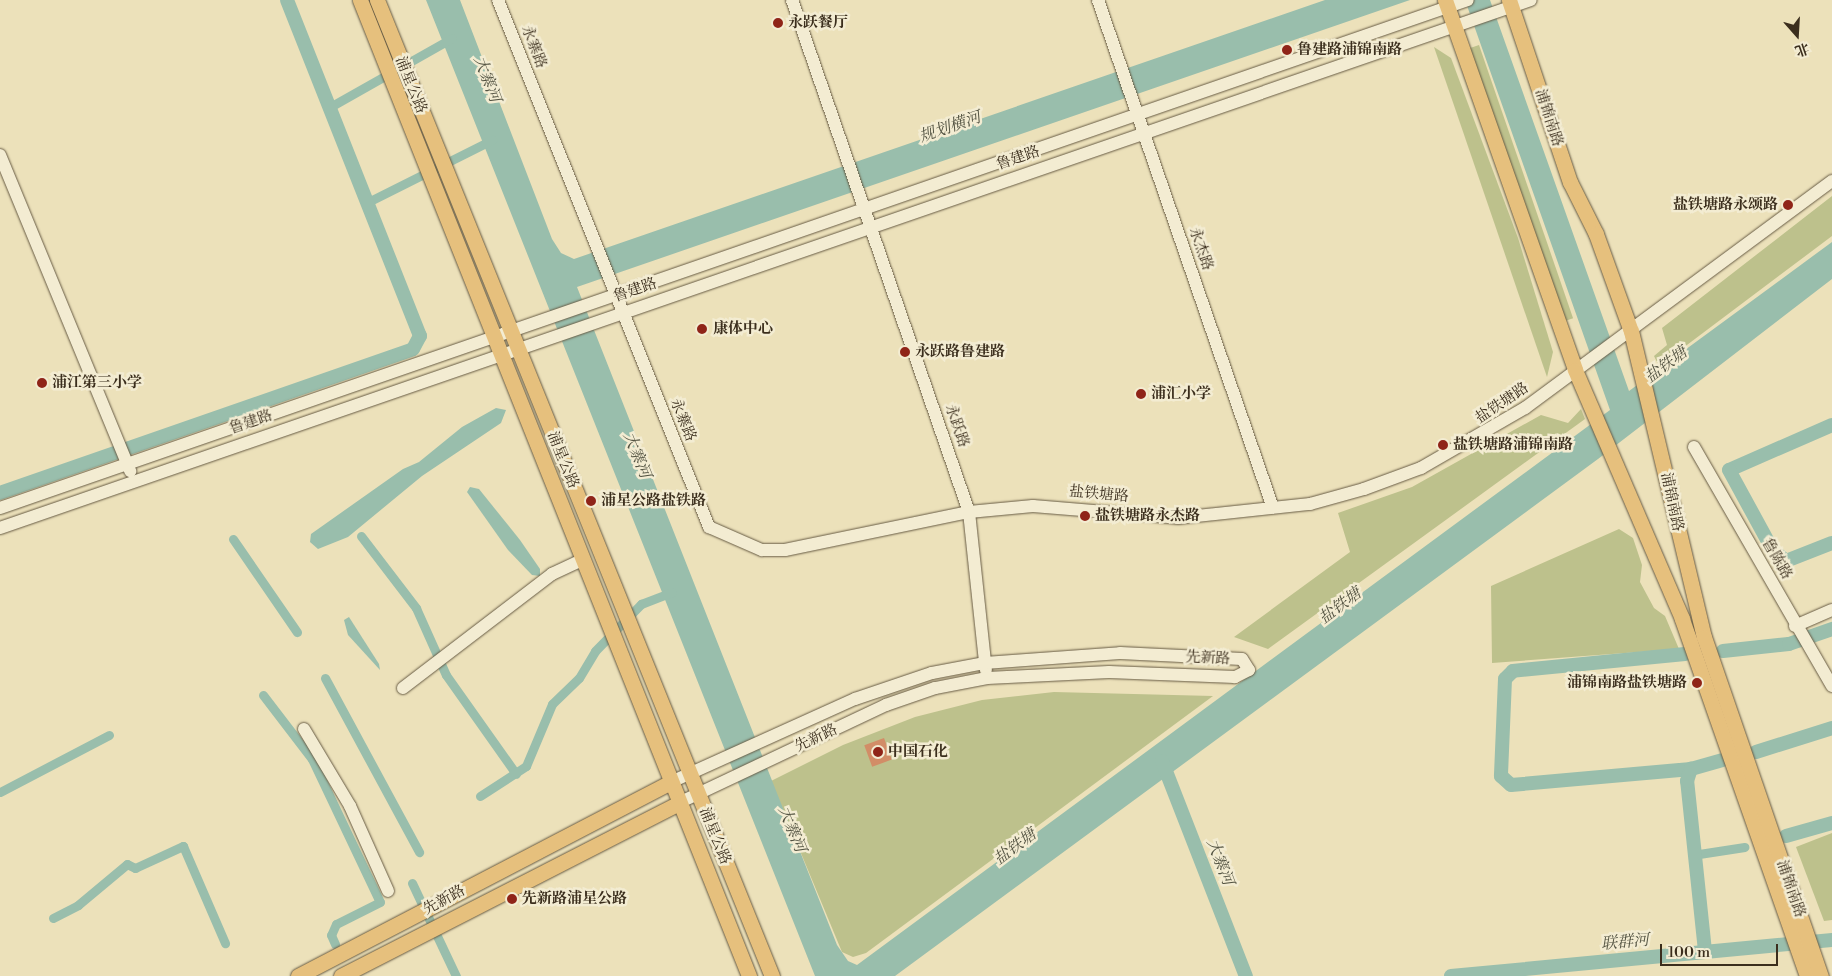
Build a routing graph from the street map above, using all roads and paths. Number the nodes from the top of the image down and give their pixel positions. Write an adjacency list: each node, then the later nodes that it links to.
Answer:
1 (360, 0): 22 (main road, 浦星公路)
2 (377, 0): 20 (main road, 浦星公路)
3 (498, 0): 18 (street, 永寨路)
4 (792, 0): 16 (street, 永跃路)
5 (1098, 0): 11 (street, 永杰路)
6 (1468, 0): 8 (street, 鲁建路)
7 (1531, 0): 9 (street, 鲁建路)
8 (1447, 3): 10 (main road, 浦锦南路); 11 (street, 鲁建路)
9 (1510, 3): 10 (street, 鲁建路); 21 (main road, 浦锦南路)
10 (1447, 29): 12 (street, 鲁建路); 25 (main road, 浦锦南路)
11 (1137, 113): 12 (street, 永杰路); 16 (street, 鲁建路)
12 (1144, 132): 17 (street, 鲁建路); 30 (street, 永杰路)
13 (0, 154): 15 (street)
14 (1832, 181): 21 (street)
15 (5, 182): 27 (street)
16 (863, 208): 17 (street, 永跃路); 18 (street, 鲁建路)
17 (870, 226): 19 (street, 鲁建路); 31 (street, 永跃路)
18 (613, 294): 19 (street, 永寨路); 20 (street, 鲁建路)
19 (621, 312): 23 (street, 鲁建路); 33 (street, 永寨路)
20 (510, 330): 22 (street, 鲁建路); 23 (main road, 浦星公路)
21 (1631, 331): 25 (street, 盐铁塘路); 47 (main road, 浦锦南路)
22 (491, 337): 24 (main road, 浦星公路); 27 (street, 鲁建路)
23 (517, 347): 24 (street, 鲁建路); 42 (main road, 浦星公路)
24 (499, 353): 28 (street, 鲁建路); 34 (main road, 浦星公路)
25 (1575, 370): 30 (street, 盐铁塘路); 47 (main road, 浦锦南路)
26 (1694, 447): 36 (street, 鲁陈路)
27 (128, 464): 28 (street); 29 (street, 鲁建路)
28 (134, 480): 32 (street, 鲁建路)
29 (0, 508)
30 (1273, 508): 31 (street, 盐铁塘路)
31 (969, 512): 33 (street, 盐铁塘路); 37 (street, 永跃路)
32 (0, 528)
33 (740, 542)
34 (582, 560): 40 (street); 43 (main road, 浦星公路)
35 (1831, 610): 36 (street)
36 (1797, 628): 39 (street, 鲁陈路)
37 (985, 662): 38 (street, 永跃路); 38 (street, 先新路); 42 (street, 先新路)
38 (987, 678): 44 (street, 先新路)
39 (1832, 686)
40 (403, 688)
41 (304, 729): 46 (street)
42 (690, 773): 43 (street, 先新路); 44 (main road, 浦星公路)
43 (671, 782): 45 (main road, 浦星公路); 49 (main road, 先新路)
44 (698, 794): 45 (street, 先新路); 52 (main road, 浦星公路)
45 (679, 803): 50 (main road, 先新路); 51 (main road, 浦星公路)
46 (388, 891)
47 (1796, 922): 48 (main road, 浦锦南路)
48 (1812, 969)
49 (298, 976)
50 (343, 976)
51 (749, 976)
52 (772, 976)

